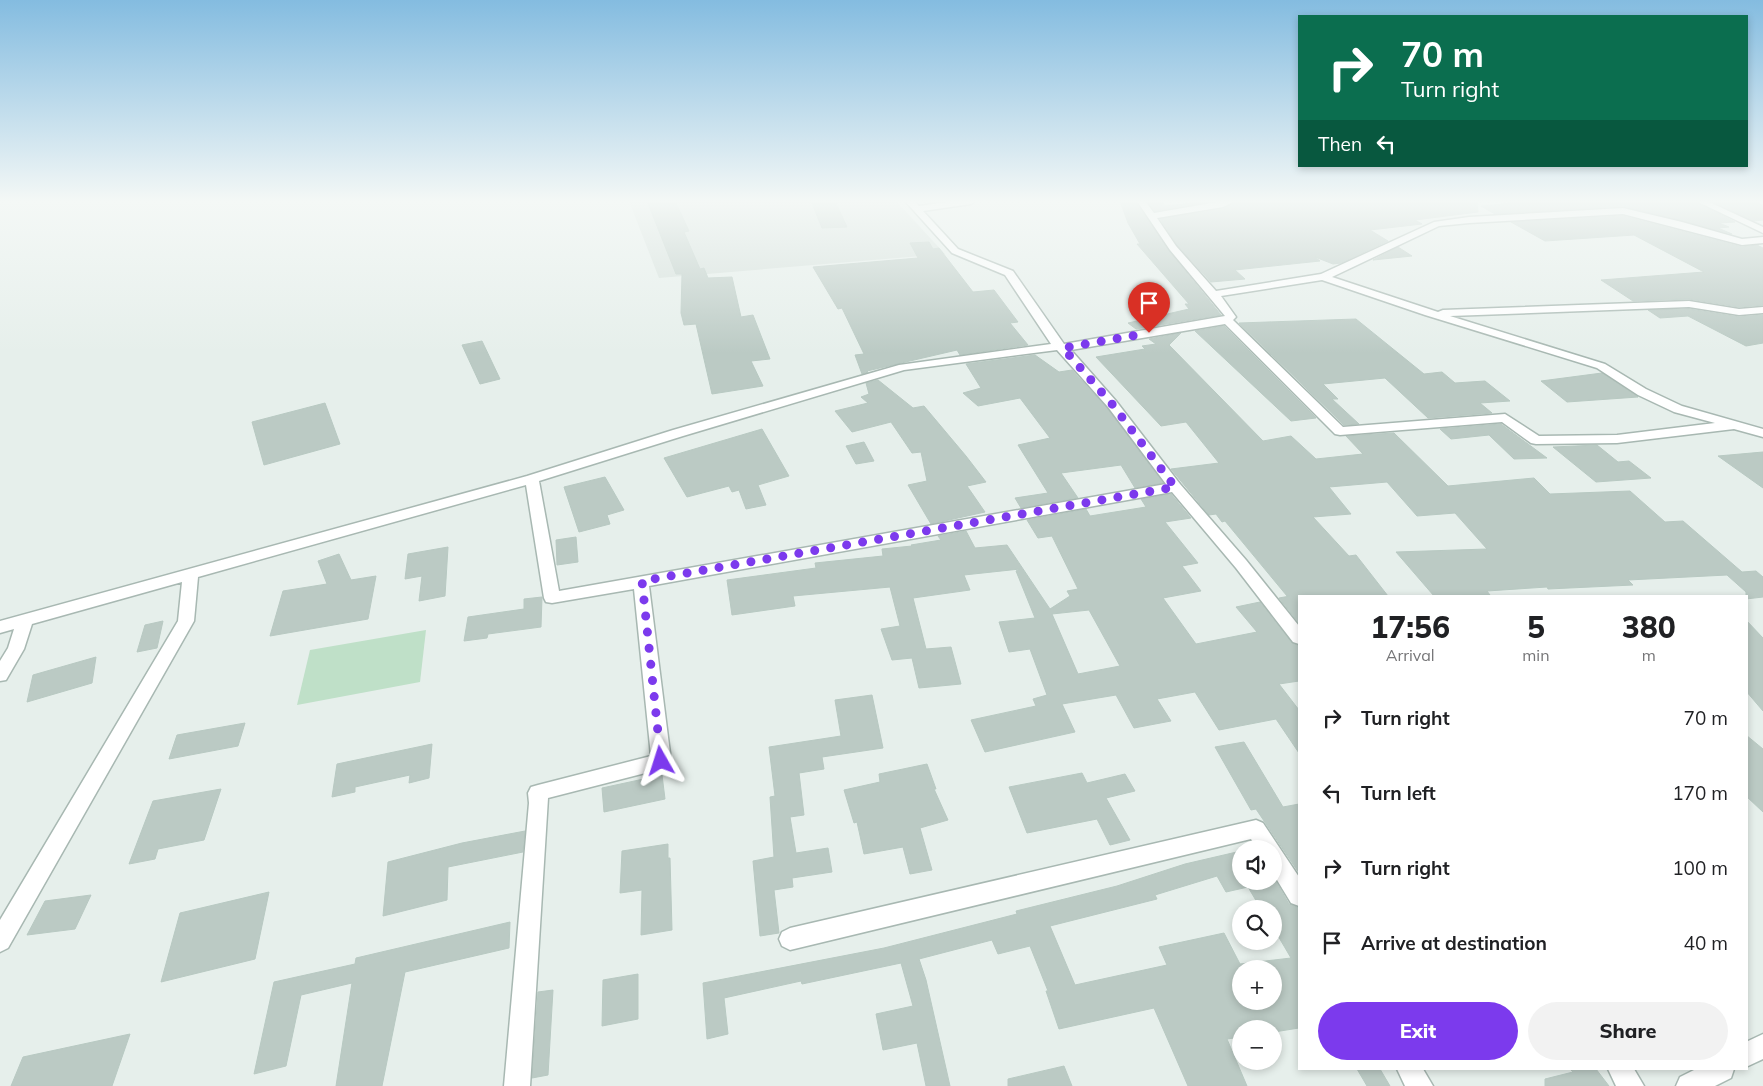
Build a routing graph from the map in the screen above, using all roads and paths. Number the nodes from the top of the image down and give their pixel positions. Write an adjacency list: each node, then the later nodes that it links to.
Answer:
1 (957, 252): 9 (street)
2 (1176, 252): 5 (street)
3 (1377, 252): 4 (street)
4 (1323, 277): 5 (street); 7 (street)
5 (1214, 294): 8 (street)
6 (1763, 310): 7 (street)
7 (1429, 313): 10 (street)
8 (1227, 320): 9 (street); 10 (street)
9 (1060, 347): 12 (street); 13 (street)
10 (1733, 425): 11 (street)
11 (1763, 433)
12 (532, 479): 14 (street); 15 (street)
13 (1175, 487): 15 (street); 18 (street)
14 (190, 576): 16 (street); 24 (street)
15 (642, 581): 30 (street)
16 (25, 620): 17 (street); 19 (street)
17 (0, 627)
18 (1298, 637)
19 (0, 675)
20 (1263, 840): 23 (street)
21 (1282, 869): 22 (street)
22 (1298, 894)
23 (790, 939)
24 (0, 941)
25 (1763, 1046): 26 (street)
26 (1748, 1055)
27 (1410, 1070): 31 (street)
28 (1621, 1070): 32 (street)
29 (1720, 1070): 33 (street)
30 (517, 1086)
31 (1420, 1086)
32 (1631, 1086)
33 (1690, 1086)

